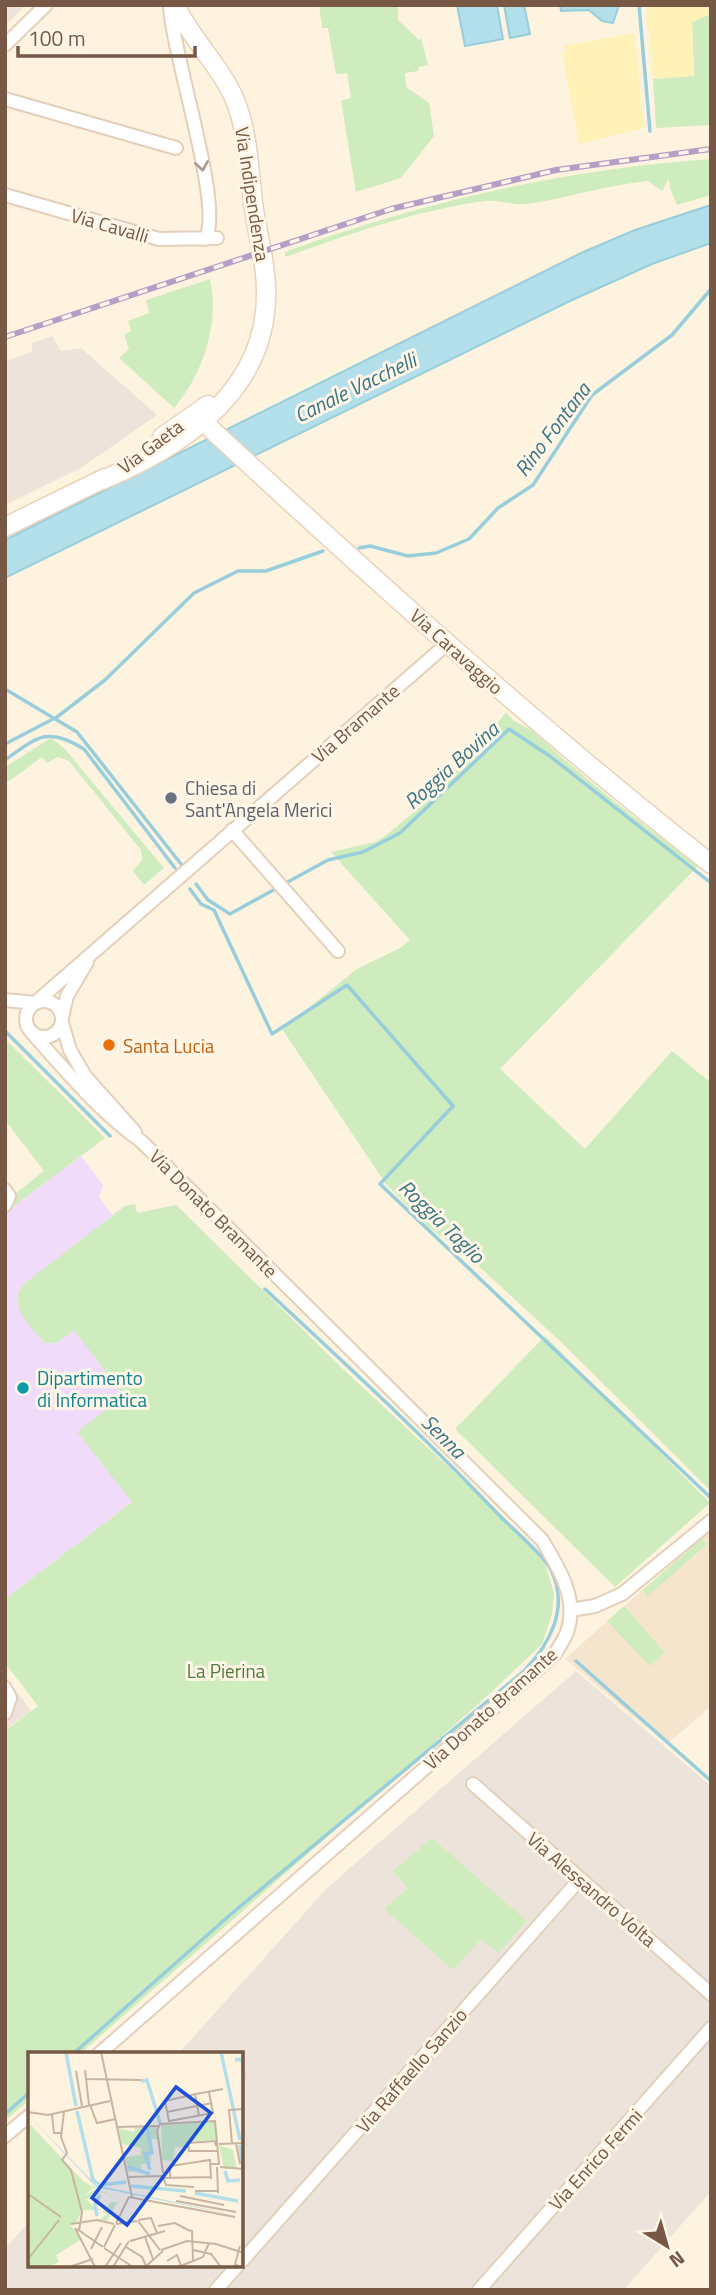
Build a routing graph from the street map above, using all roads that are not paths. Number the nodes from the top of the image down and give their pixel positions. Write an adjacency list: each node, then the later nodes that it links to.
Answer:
1 (46, 5): 3 (street)
2 (175, 7): 7 (street, Via Indipendenza, one-way to 7); 8 (main road, Via Indipendenza)
3 (5, 45)
4 (5, 99): 5 (street)
5 (176, 148)
6 (5, 195): 7 (street, Via Cavalli)
7 (211, 238)
8 (205, 421): 9 (main road, Via Gaeta); 9 (main road, Via Gaeta); 11 (main road, Via Caravaggio)
9 (95, 483): 10 (main road, Via Gaeta)
10 (5, 527)
11 (447, 643): 12 (street, Via Bramante); 13 (main road, Via Caravaggio)
12 (232, 830): 14 (street, Via Bramante); 15 (street)
13 (711, 864)
14 (97, 947): 17 (street, Via Bramante); 18 (street, Via Bramante)
15 (338, 951)
16 (5, 1001): 17 (street); 19 (street, Via Donato Bramante)
17 (35, 1003): 18 (street); 19 (street)
18 (62, 1020): 19 (street); 20 (street, Via Donato Bramante)
19 (31, 1032): 20 (street, Via Donato Bramante)
20 (141, 1141): 24 (street, Via Donato Bramante)
21 (5, 1190): 22 (street)
22 (5, 1205)
23 (711, 1521): 24 (street)
24 (570, 1610): 31 (street, Via Donato Bramante)
25 (5, 1688): 26 (street)
26 (5, 1713)
27 (472, 1784): 28 (street, Via Alessandro Volta)
28 (580, 1879): 29 (street, Via Alessandro Volta); 34 (street, Via Raffaello Sanzio)
29 (711, 1994)
30 (711, 2028): 37 (street, Via Enrico Fermi)
31 (100, 2052)
32 (28, 2117): 33 (street)
33 (5, 2136)
34 (243, 2260)
35 (236, 2267): 36 (street)
36 (216, 2290)
37 (479, 2290)

